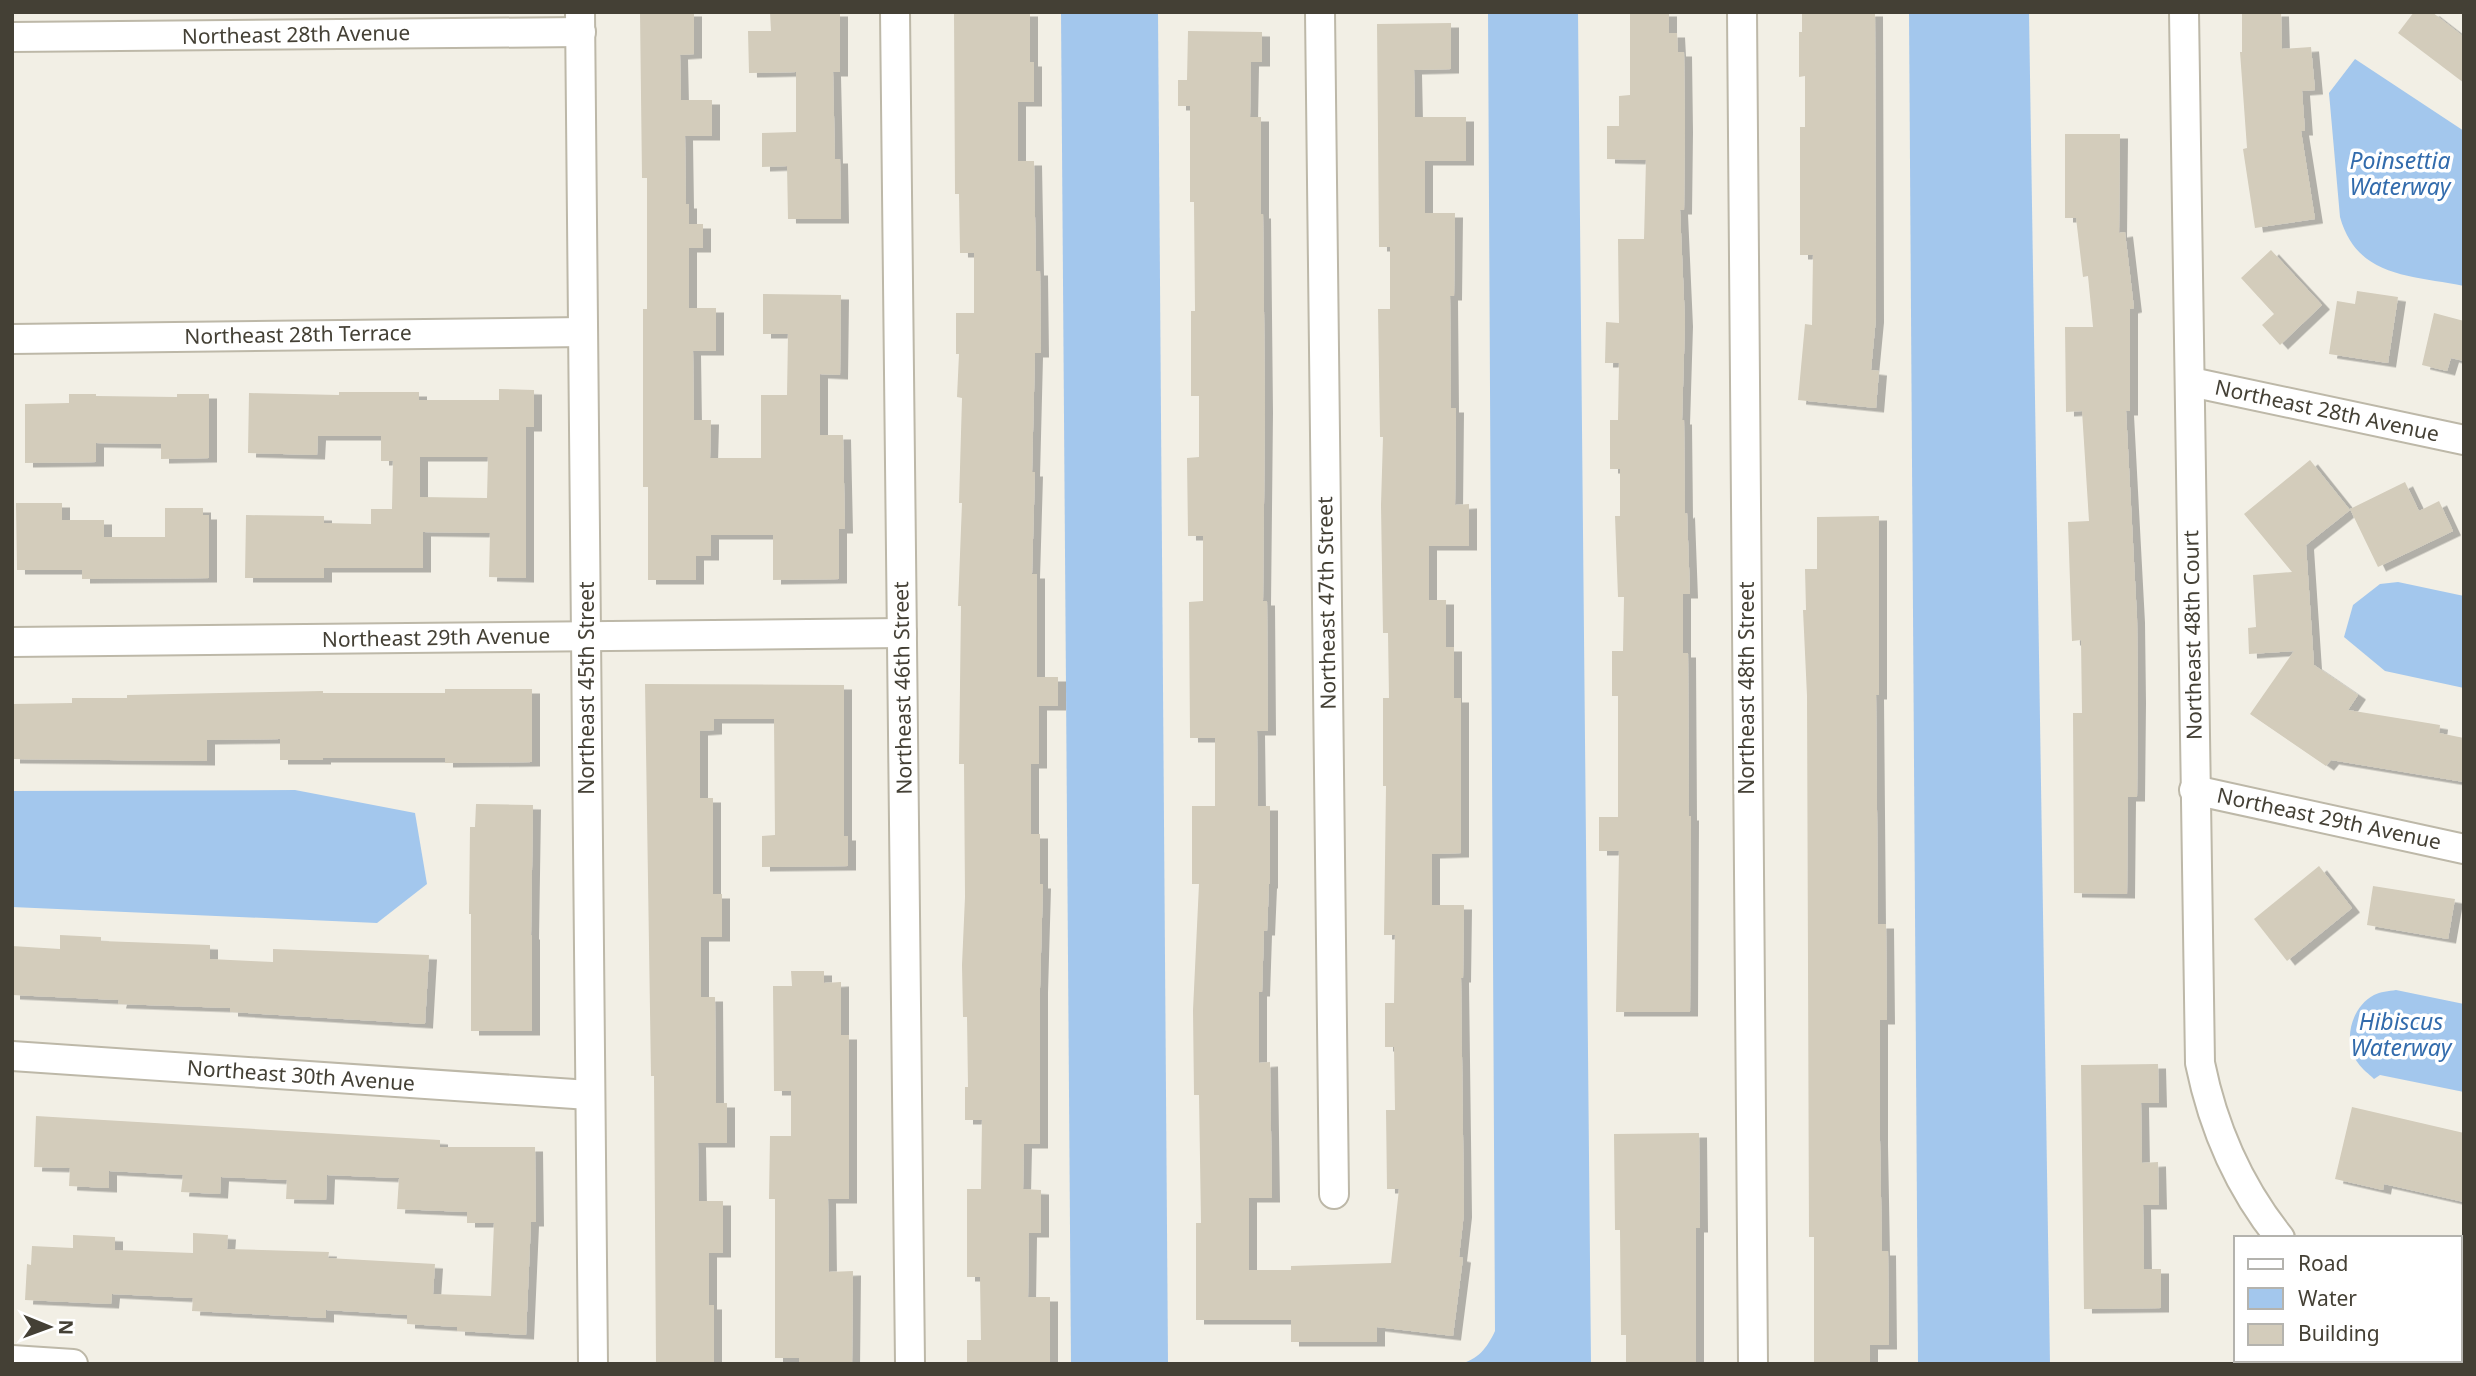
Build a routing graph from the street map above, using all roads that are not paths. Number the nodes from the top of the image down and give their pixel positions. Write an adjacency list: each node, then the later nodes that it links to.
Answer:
1 (895, 12): 11 (street, Northeast 46th Street)
2 (1320, 12): 18 (street, Northeast 47th Street)
3 (1742, 12): 24 (street, Northeast 48th Street)
4 (2184, 12): 9 (street, Northeast 48th Court)
5 (580, 22): 6 (street, Northeast 28th Avenue); 7 (street, Northeast 45th Street)
6 (12, 37)
7 (583, 332): 8 (street, Northeast 28th Terrace); 12 (street, Northeast 45th Street)
8 (12, 339)
9 (2191, 382): 10 (street, Northeast 28th Avenue); 14 (street, Northeast 48th Court)
10 (2464, 440)
11 (902, 633): 12 (street, Northeast 29th Avenue); 23 (street, Northeast 46th Street)
12 (588, 636): 13 (street, Northeast 29th Avenue); 17 (street, Northeast 45th Street)
13 (12, 642)
14 (2194, 790): 15 (street, Northeast 29th Avenue); 19 (street, Northeast 48th Court)
15 (2464, 849)
16 (12, 1056): 17 (street, Northeast 30th Avenue)
17 (589, 1095): 22 (street, Northeast 45th Street)
18 (1334, 1194)
19 (2278, 1236)
20 (12, 1360): 21 (street)
21 (73, 1364)
22 (593, 1364)
23 (910, 1364)
24 (1753, 1364)

